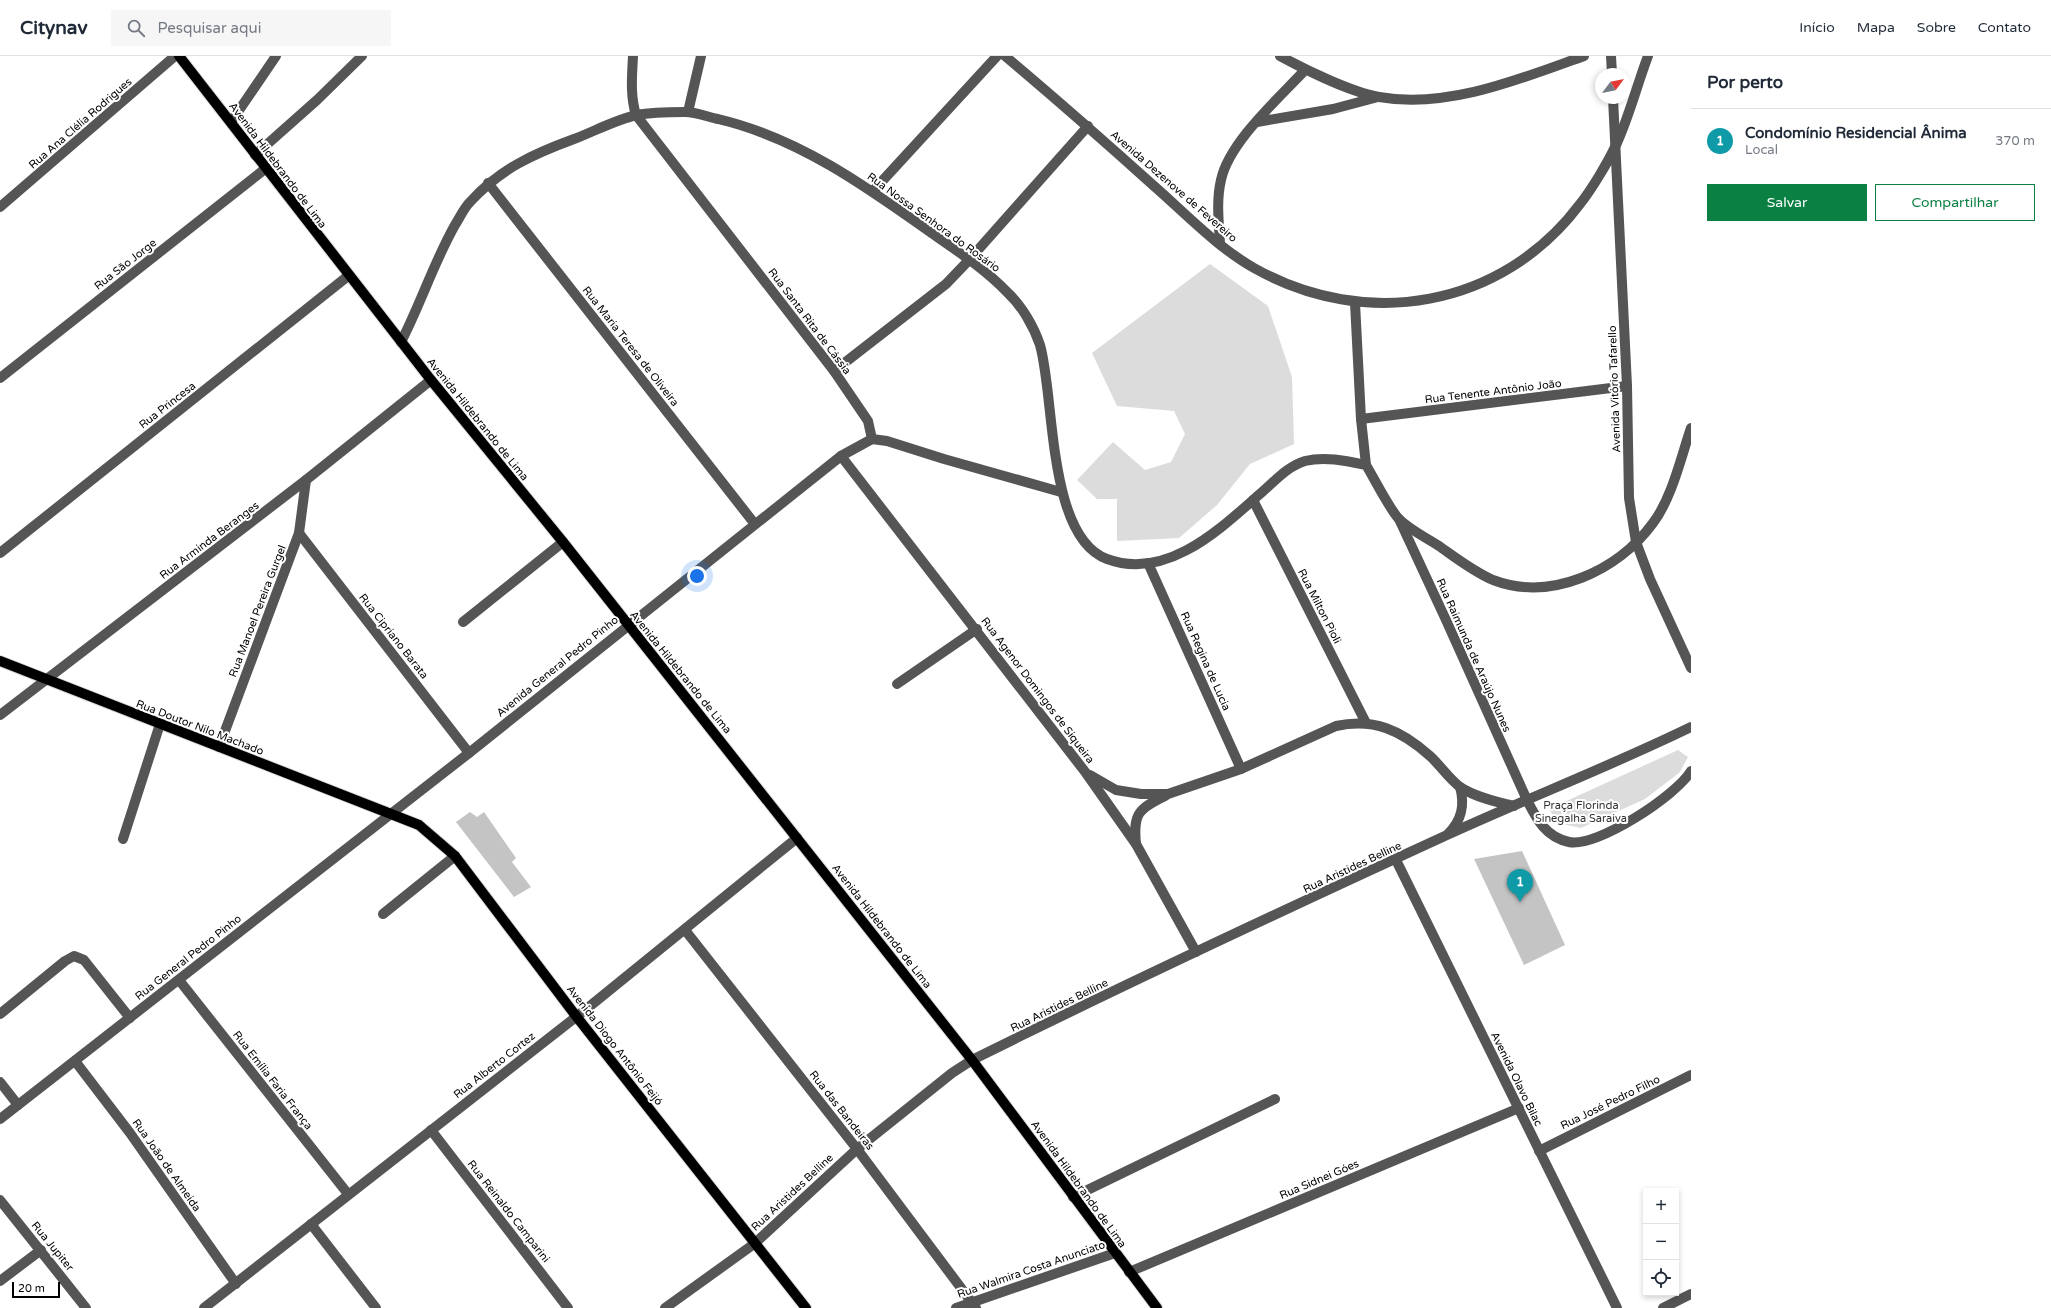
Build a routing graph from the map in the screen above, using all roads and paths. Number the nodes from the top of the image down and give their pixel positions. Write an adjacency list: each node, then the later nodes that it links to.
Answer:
1 (175, 56): 27 (street, Rua Ana Clélia Rodrigues)
2 (179, 56): 19 (main road, Avenida Hildebrando de Lima)
3 (276, 56): 19 (street)
4 (362, 56): 23 (street)
5 (633, 56): 18 (street, Rua Santa Rita de Cássia)
6 (701, 56): 17 (street)
7 (996, 56): 26 (street)
8 (1005, 56): 21 (street, Avenida Dezenove de Fevereiro)
9 (1280, 56): 14 (street)
10 (1584, 56): 15 (street)
11 (1611, 56): 13 (street)
12 (1648, 56): 22 (street)
13 (1612, 68)
14 (1306, 70): 15 (street); 20 (street)
15 (1378, 97): 20 (street)
16 (1613, 104): 22 (street, Avenida Vitório Tafarello)
17 (688, 112): 18 (street, Rua Nossa Senhora do Rosário); 26 (street, Rua Nossa Senhora do Rosário)
18 (636, 115): 25 (street, Rua Nossa Senhora do Rosário); 33 (street, Rua Santa Rita de Cássia)
19 (231, 122): 23 (main road, Avenida Hildebrando de Lima)
20 (1257, 122): 28 (street)
21 (1088, 126): 28 (street, Avenida Dezenove de Fevereiro); 29 (street)
22 (1616, 145): 31 (street, Avenida Dezenove de Fevereiro); 36 (street, Avenida Vitório Tafarello)
23 (255, 155): 24 (main road, Avenida Hildebrando de Lima)
24 (265, 169): 30 (main road, Avenida Hildebrando de Lima); 34 (street, Rua São Jorge)
25 (488, 183): 32 (street, Rua Nossa Senhora do Rosário); 46 (street, Rua Maria Teresa de Oliveira)
26 (873, 191): 29 (street, Rua Nossa Senhora do Rosário)
27 (0, 207)
28 (1220, 244): 31 (street, Avenida Dezenove de Fevereiro)
29 (969, 260): 33 (street); 43 (street, Rua Nossa Senhora do Rosário)
30 (348, 276): 32 (main road, Avenida Hildebrando de Lima); 50 (street, Rua Princesa)
31 (1355, 303): 37 (street)
32 (401, 342): 35 (main road, Avenida Hildebrando de Lima)
33 (834, 371): 39 (street, Rua Santa Rita de Cássia)
34 (0, 378)
35 (431, 380): 42 (street, Rua Arminda Beranges); 48 (main road, Avenida Hildebrando de Lima)
36 (1627, 386): 37 (street, Rua Tenente Antônio João); 49 (street, Avenida Vitório Tafarello)
37 (1361, 418): 41 (street)
38 (1691, 428): 49 (street)
39 (872, 439): 40 (street, Avenida General Pedro Pinho); 43 (street)
40 (841, 456): 46 (street, Avenida General Pedro Pinho); 54 (street, Rua Agenor Domingos de Siqueira)
41 (1366, 465): 44 (street, Rua Nossa Senhora do Rosário); 45 (street)
42 (306, 480): 47 (street, Rua Manoel Pereira Gurgel); 57 (street, Rua Arminda Beranges)
43 (1062, 492): 51 (street, Rua Nossa Senhora do Rosário)
44 (1253, 500): 51 (street, Rua Nossa Senhora do Rosário); 60 (street, Rua Milton Pioli)
45 (1398, 519): 49 (street); 70 (street, Rua Raimunda de Araújo Nunes)
46 (754, 523): 53 (street, Avenida General Pedro Pinho)
47 (299, 533): 63 (street, Rua Manoel Pereira Gurgel); 64 (street, Rua Cipriano Barata)
48 (563, 542): 52 (street); 53 (main road, Avenida Hildebrando de Lima)
49 (1636, 542): 56 (street, Avenida Vitório Tafarello)
50 (0, 553)
51 (1148, 563): 65 (street, Rua Regina de Lucia)
52 (463, 622)
53 (628, 625): 64 (street, Avenida General Pedro Pinho); 74 (main road, Avenida Hildebrando de Lima)
54 (977, 629): 58 (street); 67 (street, Rua Agenor Domingos de Siqueira)
55 (0, 661): 57 (main road, Rua Doutor Nilo Machado)
56 (1691, 668)
57 (46, 679): 59 (street, Rua Arminda Beranges); 61 (main road, Rua Doutor Nilo Machado)
58 (897, 684)
59 (0, 716)
60 (1366, 723): 65 (street); 68 (street)
61 (160, 724): 63 (main road, Rua Doutor Nilo Machado); 75 (street)
62 (1691, 727): 70 (street, Rua Aristides Belline)
63 (219, 747): 72 (main road, Rua Doutor Nilo Machado)
64 (469, 753): 72 (street, Avenida General Pedro Pinho)
65 (1241, 769): 69 (street)
66 (1691, 771): 70 (street, Rua Raimunda de Araújo Nunes)
67 (1086, 773): 69 (street); 76 (street, Rua Agenor Domingos de Siqueira)
68 (1460, 787): 71 (street); 73 (street)
69 (1168, 794): 76 (street)
70 (1527, 800): 71 (street, Rua Aristides Belline)
71 (1514, 806): 73 (street, Rua Aristides Belline)
72 (391, 814): 77 (main road, Avenida Diogo Antônio Feijó); 82 (street, Rua General Pedro Pinho)
73 (1447, 835): 78 (street, Rua Aristides Belline)
74 (797, 838): 80 (street, Rua Alberto Cortez); 86 (main road, Avenida Hildebrando de Lima)
75 (123, 839)
76 (1136, 844): 81 (street, Rua Agenor Domingos de Siqueira)
77 (454, 856): 79 (street); 84 (main road, Avenida Diogo Antônio Feijó)
78 (1396, 860): 81 (street, Rua Aristides Belline); 92 (street, Avenida Olavo Bilac)
79 (383, 914)
80 (685, 930): 84 (street, Rua Alberto Cortez); 95 (street, Rua das Bandeiras)
81 (1196, 952): 86 (street, Rua Aristides Belline)
82 (179, 980): 85 (street, Rua General Pedro Pinho); 97 (street, Rua Emília Faria França)
83 (0, 1014): 85 (street)
84 (576, 1016): 94 (street, Rua Alberto Cortez); 101 (main road, Avenida Diogo Antônio Feijó)
85 (130, 1018): 87 (street, Rua General Pedro Pinho)
86 (972, 1060): 95 (street, Rua Aristides Belline); 98 (main road, Avenida Hildebrando de Lima)
87 (75, 1061): 91 (street, Rua General Pedro Pinho); 106 (street, Rua João de Almeida)
88 (1691, 1075): 96 (street, Rua José Pedro Filho)
89 (0, 1082): 91 (street)
90 (1275, 1099): 98 (street)
91 (18, 1105): 93 (street, Rua General Pedro Pinho)
92 (1519, 1108): 96 (street, Avenida Olavo Bilac); 104 (street, Rua Sidnei Góes)
93 (0, 1119)
94 (431, 1130): 97 (street, Rua Alberto Cortez); 112 (street, Rua Reinaldo Camparini)
95 (857, 1148): 101 (street, Rua Aristides Belline); 108 (street, Rua das Bandeiras)
96 (1539, 1151): 117 (street, Avenida Olavo Bilac)
97 (348, 1194): 100 (street, Rua Alberto Cortez)
98 (1073, 1197): 103 (main road, Avenida Hildebrando de Lima)
99 (0, 1200): 102 (street, Rua Jupiter)
100 (312, 1224): 106 (street, Rua Alberto Cortez); 111 (street)
101 (754, 1244): 113 (street, Rua Aristides Belline); 114 (main road, Avenida Diogo Antônio Feijó)
102 (41, 1250): 105 (street); 109 (street, Rua Jupiter)
103 (1115, 1253): 104 (main road, Avenida Hildebrando de Lima); 108 (street, Rua Walmira Costa Anunciato)
104 (1129, 1272): 116 (main road, Avenida Hildebrando de Lima)
105 (0, 1281)
106 (236, 1284): 110 (street, Rua Alberto Cortez)
107 (1691, 1294): 118 (street)
108 (974, 1305): 115 (street, Rua Walmira Costa Anunciato)
109 (86, 1308)
110 (204, 1308)
111 (376, 1308)
112 (568, 1308)
113 (665, 1308)
114 (806, 1308)
115 (956, 1308)
116 (1157, 1308)
117 (1617, 1308)
118 (1663, 1308)

